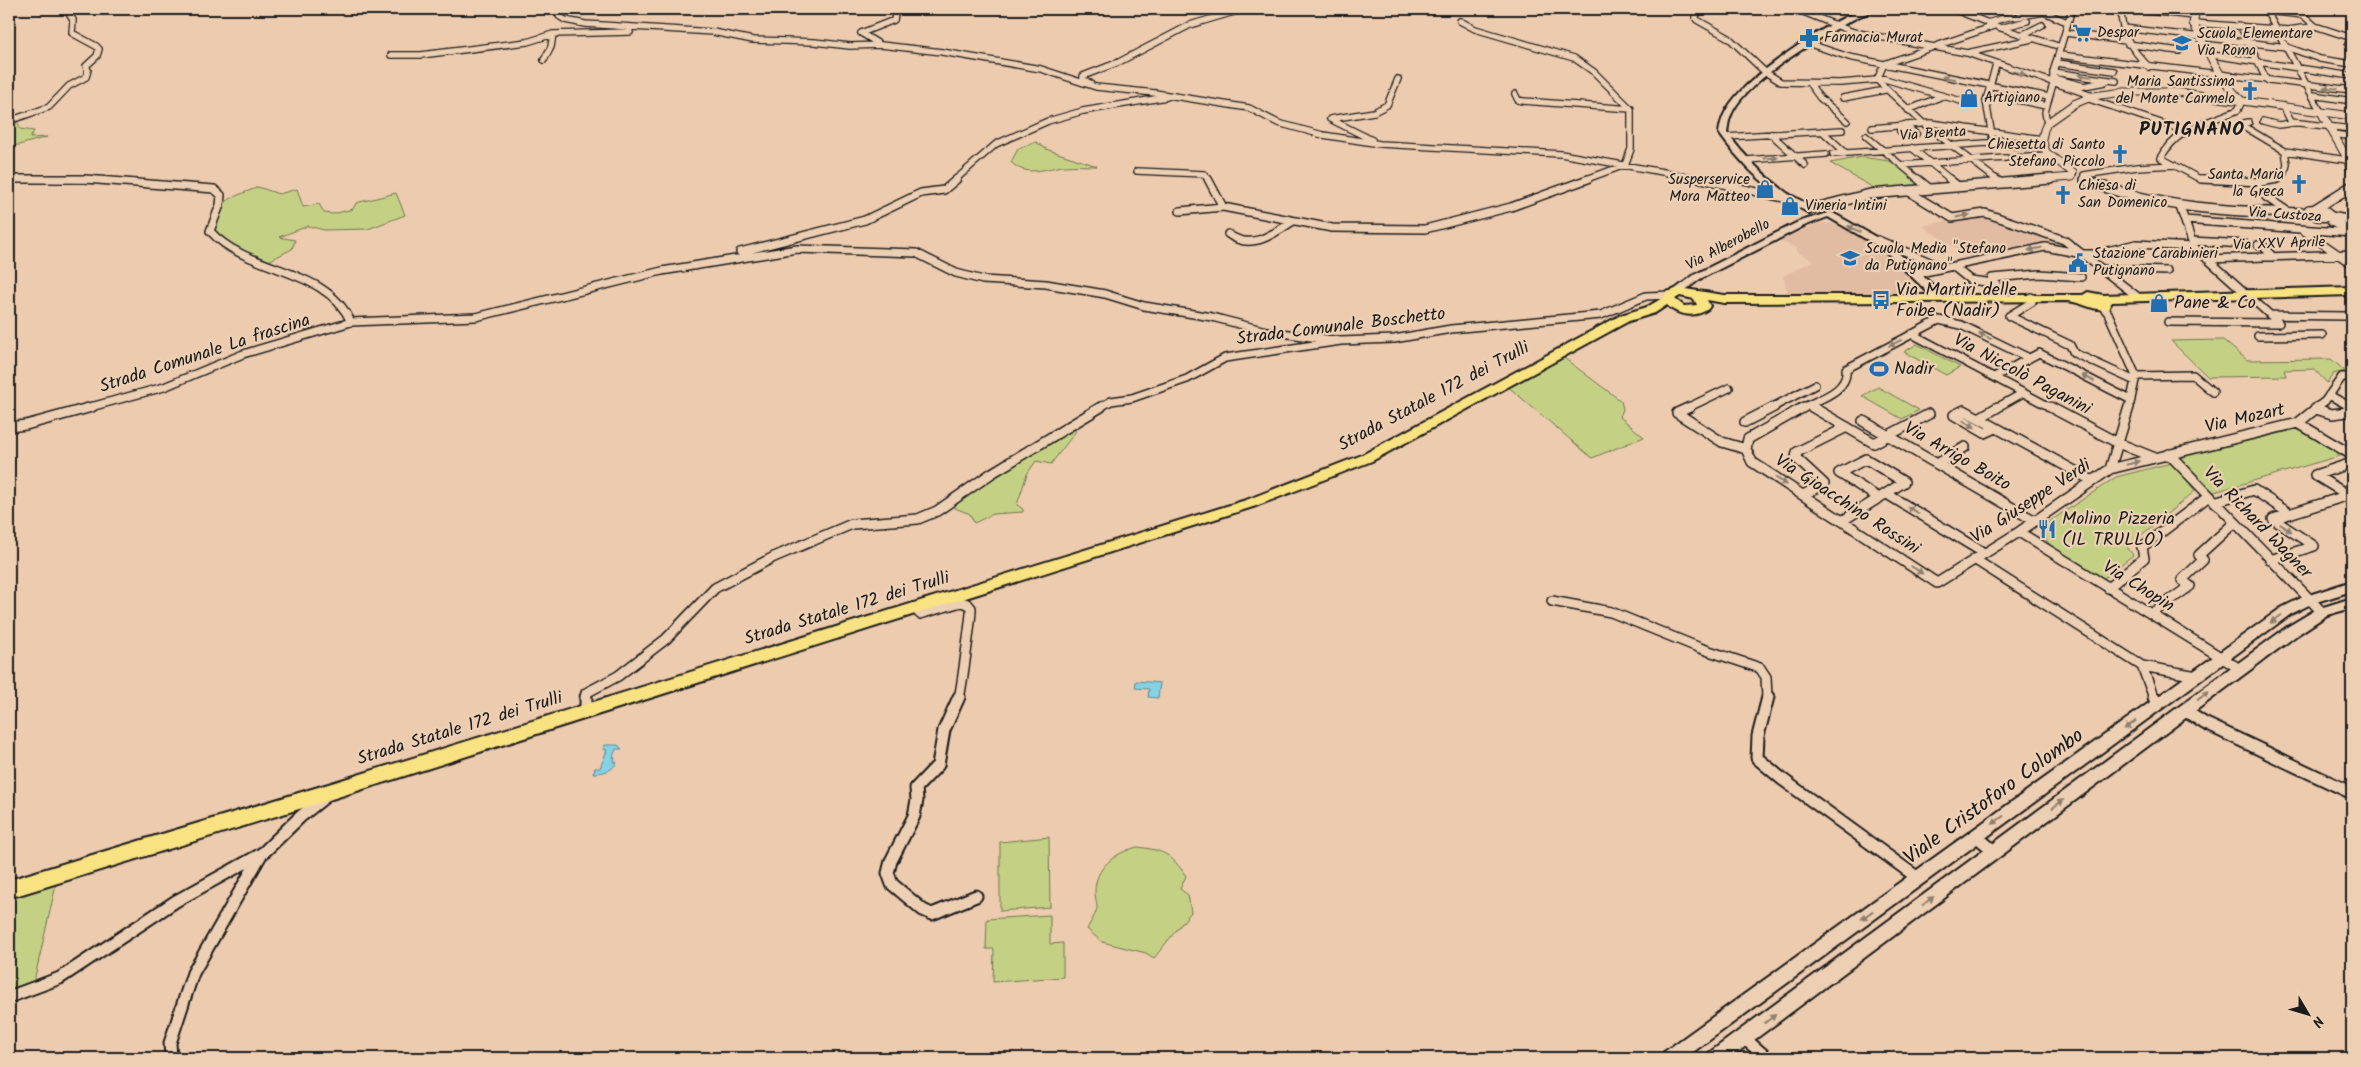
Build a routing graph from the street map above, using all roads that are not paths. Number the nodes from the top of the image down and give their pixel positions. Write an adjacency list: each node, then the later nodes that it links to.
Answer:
1 (66, 9): 101 (street)
2 (560, 9): 32 (street)
3 (896, 9): 42 (street)
4 (1244, 9): 81 (street)
5 (1701, 9): 63 (street)
6 (1796, 9): 26 (street)
7 (1873, 9): 26 (main road)
8 (1953, 9): 22 (street)
9 (2037, 9): 16 (street)
10 (2072, 9): 21 (street)
11 (2127, 9): 18 (street); 29 (street)
12 (2192, 9): 18 (street)
13 (2300, 9): 17 (street)
14 (2263, 10): 15 (street); 31 (street)
15 (2279, 11): 17 (street); 30 (street)
16 (2044, 12): 21 (street); 22 (street)
17 (2303, 15): 25 (street)
18 (2194, 20): 27 (street); 37 (street)
19 (1460, 21): 96 (street)
20 (2027, 21): 28 (street)
21 (2067, 22): 33 (street)
22 (1987, 23): 24 (street)
23 (2042, 25): 35 (street)
24 (1994, 26): 28 (street); 43 (street)
25 (2315, 26): 31 (street); 38 (street)
26 (1837, 27): 39 (main road); 43 (street)
27 (2242, 27): 31 (street); 41 (street)
28 (2002, 28): 35 (street)
29 (2123, 28): 37 (street); 40 (street)
30 (2291, 28)
31 (2276, 29): 45 (street)
32 (698, 31): 34 (street); 42 (street)
33 (2066, 33): 40 (street); 44 (street)
34 (553, 34): 49 (street); 53 (street)
35 (2022, 35): 36 (street)
36 (2035, 38): 44 (street); 48 (street)
37 (2201, 38): 41 (street); 51 (street)
38 (2352, 39): 47 (street)
39 (1807, 43): 57 (street); 63 (main road)
40 (2127, 43): 46 (street); 60 (street)
41 (2250, 43): 45 (street); 55 (street)
42 (882, 45): 81 (street)
43 (1931, 47): 48 (street); 57 (street)
44 (2061, 47): 50 (street)
45 (2287, 47): 52 (street); 61 (street)
46 (2179, 51)
47 (2352, 51)
48 (1968, 52): 58 (street)
49 (391, 55)
50 (2060, 55): 54 (street); 56 (street)
51 (2212, 56): 55 (street); 65 (street)
52 (2316, 58): 59 (street); 64 (street)
53 (544, 60)
54 (2112, 62): 60 (street); 62 (street)
55 (2258, 62): 61 (street); 71 (street)
56 (2056, 63): 62 (street); 67 (street)
57 (1884, 64): 69 (street); 74 (street, one-way to 57)
58 (1996, 64): 67 (street, one-way to 67); 74 (street)
59 (2352, 64)
60 (2150, 67): 65 (street)
61 (2298, 68): 64 (street); 76 (street)
62 (2114, 71): 70 (street)
63 (1765, 72): 73 (street); 119 (main road)
64 (2337, 74): 66 (street); 72 (street)
65 (2224, 76): 71 (street); 80 (street)
66 (2352, 76)
67 (2053, 78): 70 (street, one-way to 67); 75 (street); 87 (street); 88 (street)
68 (1398, 79): 123 (street)
69 (1877, 79): 73 (street); 78 (street); 86 (street)
70 (2116, 81): 75 (street)
71 (2267, 82): 76 (street)
72 (2352, 82)
73 (1810, 83): 102 (street)
74 (1990, 86): 83 (street); 87 (street)
75 (2084, 86): 77 (street)
76 (2308, 86): 79 (street, one-way to 76); 84 (street)
77 (2074, 88)
78 (1885, 90): 89 (street); 97 (street)
79 (2352, 90)
80 (2231, 91): 90 (street); 91 (street)
81 (1155, 93): 85 (street)
82 (1515, 94): 96 (street)
83 (1988, 94): 94 (street); 115 (street)
84 (2313, 95): 93 (street); 98 (street)
85 (1172, 96): 123 (street); 180 (street)
86 (1940, 96): 92 (street); 97 (street)
87 (2048, 97): 94 (street)
88 (2090, 97): 90 (street); 105 (street); 113 (street)
89 (1843, 98)
90 (2226, 98): 91 (street)
91 (2242, 100): 95 (street); 99 (street)
92 (1961, 101)
93 (2352, 101)
94 (2046, 106): 105 (street)
95 (2283, 106): 98 (street); 104 (street)
96 (1632, 109): 137 (street)
97 (1908, 110): 107 (street)
98 (2321, 112): 100 (street); 108 (street)
99 (2232, 113): 113 (street); 128 (street)
100 (2352, 116)
101 (9, 121)
102 (1847, 121)
103 (2263, 121): 104 (street)
104 (2292, 121): 108 (street)
105 (2047, 123): 121 (street)
106 (1904, 124): 107 (street); 109 (street); 112 (street)
107 (1924, 124): 115 (street); 124 (street)
108 (2328, 125): 110 (street); 117 (street)
109 (1872, 128)
110 (2352, 129)
111 (1842, 130): 114 (street)
112 (1911, 130)
113 (2182, 130): 140 (street)
114 (1822, 131): 116 (street); 130 (street)
115 (1990, 131): 121 (street); 122 (street)
116 (1772, 134): 119 (street); 131 (street)
117 (2334, 134): 120 (street); 133 (street)
118 (1866, 136): 127 (street)
119 (1726, 137): 134 (main road)
120 (2352, 137)
121 (2042, 138): 126 (street)
122 (1995, 143): 124 (street, Via Brenta); 126 (street, Via Brenta)
123 (1380, 144): 137 (street)
124 (1951, 145): 125 (street, Via Brenta); 135 (street)
125 (1912, 148): 127 (street, Via Brenta); 136 (street)
126 (2044, 148): 132 (street)
127 (1883, 150): 130 (street, Via Brenta); 139 (street)
128 (2285, 150): 133 (street); 148 (street)
129 (2329, 151): 133 (street)
130 (1846, 153): 131 (street, Via Brenta)
131 (1796, 156): 134 (street, Via Brenta, one-way to 131); 138 (street)
132 (2050, 156): 135 (street); 143 (street)
133 (2348, 157): 142 (street)
134 (1747, 160): 153 (main road)
135 (1972, 161): 136 (street); 147 (street)
136 (1931, 163): 139 (street); 149 (street)
137 (1622, 164): 153 (street); 164 (street)
138 (1805, 165)
139 (1901, 165): 151 (street)
140 (2174, 165): 144 (street); 145 (street)
141 (1137, 171): 155 (street)
142 (2352, 173)
143 (2072, 175): 144 (street); 147 (street)
144 (2085, 177): 156 (street)
145 (2198, 178): 148 (street)
146 (9, 179): 201 (street)
147 (2001, 183): 149 (street)
148 (2256, 184): 159 (street)
149 (1958, 186): 151 (street)
150 (2352, 186): 160 (street)
151 (1929, 188): 152 (street)
152 (1905, 190): 154 (street); 173 (street, one-way to 173)
153 (1791, 201): 157 (main road)
154 (1845, 201): 157 (street); 161 (street)
155 (1223, 207): 158 (street); 164 (street)
156 (2180, 207): 159 (street); 162 (street)
157 (1815, 210): 161 (main road); 165 (main road)
158 (1180, 211)
159 (2290, 213): 160 (street)
160 (2327, 213): 163 (street); 167 (street)
161 (1829, 214): 165 (main road, Via Alberobello); 169 (main road, one-way to 161)
162 (2185, 220): 166 (street, Via Custoza); 170 (street)
163 (2352, 220)
164 (1293, 221): 168 (street)
165 (1801, 224): 185 (main road, Via Alberobello)
166 (2302, 230): 167 (street, Via Custoza); 175 (street)
167 (2352, 233)
168 (1228, 234)
169 (1878, 240): 181 (street); 184 (main road)
170 (2193, 244): 171 (street); 173 (street); 177 (street)
171 (2246, 244)
172 (2258, 245): 176 (street)
173 (2083, 254): 179 (street, one-way to 179); 182 (street)
174 (2352, 254): 175 (street, Via XXV Aprile)
175 (2339, 255): 176 (street, Via XXV Aprile); 178 (street)
176 (2273, 257): 177 (street, Via XXV Aprile)
177 (2207, 260): 190 (street)
178 (2352, 264)
179 (1954, 266): 181 (street); 187 (street)
180 (677, 268): 201 (street, Strada Comunale La frascina); 210 (street)
181 (1944, 269): 184 (street)
182 (2102, 269): 183 (street); 193 (street)
183 (2147, 270)
184 (1915, 274): 194 (main road)
185 (1701, 276): 189 (main road); 196 (main road, Via Alberobello)
186 (2081, 277): 187 (street)
187 (1995, 282): 191 (street)
188 (2352, 291): 190 (main road)
189 (1699, 296): 194 (main road); 196 (main road); 196 (main road)
190 (2250, 296): 193 (main road); 198 (street)
191 (2005, 297): 192 (main road); 194 (main road)
192 (2031, 297): 197 (main road); 214 (street)
193 (2138, 297): 197 (main road)
194 (1941, 299)
195 (1641, 300): 196 (street); 196 (street); 210 (street, Strada Comunale Boschetto)
196 (1673, 301): 199 (main road); 199 (main road, Strada Statale 172 dei Trulli)
197 (2102, 303): 214 (street)
198 (2270, 315): 200 (street); 204 (street)
199 (1625, 318): 262 (main road, Strada Statale 172 dei Trulli)
200 (2352, 318)
201 (351, 322): 230 (street, Strada Comunale La frascina)
202 (2168, 322): 203 (street)
203 (2266, 323): 204 (street); 206 (street)
204 (2279, 323): 207 (street)
205 (1912, 334): 211 (street, one-way to 205); 213 (street, Via Niccolò Paganini); 221 (street, one-way to 221)
206 (2280, 335): 207 (street); 209 (street)
207 (2295, 335): 208 (street)
208 (2322, 335)
209 (2258, 336)
210 (1342, 341): 271 (street, Strada Comunale Boschetto)
211 (2029, 358): 213 (street); 220 (street, one-way to 211)
212 (2352, 377): 219 (street, Via Mozart)
213 (1994, 378): 218 (street, Via Niccolò Paganini)
214 (2136, 379): 217 (street); 220 (street, Via Giuseppe Verdi)
215 (1815, 385): 223 (street)
216 (1729, 388): 236 (street)
217 (2213, 392)
218 (2023, 393): 225 (street); 234 (street, Via Niccolò Paganini)
219 (2329, 395): 222 (street, Via Mozart); 222 (street)
220 (2131, 400): 234 (street, Via Giuseppe Verdi)
221 (1809, 405): 227 (street); 231 (street, Via Arrigo Boito)
222 (2316, 409): 229 (street, Via Mozart)
223 (1763, 412): 227 (street); 228 (street)
224 (1929, 414): 233 (street, Via Arrigo Boito)
225 (1980, 418): 232 (street); 232 (street, one-way to 232)
226 (1863, 420): 233 (street, Via Arrigo Boito)
227 (1778, 421): 236 (street)
228 (1745, 422)
229 (2298, 423): 237 (street, Via Mozart); 238 (street)
230 (9, 427)
231 (1847, 427): 233 (street, Via Arrigo Boito); 245 (street)
232 (1996, 428): 243 (street)
233 (1889, 436): 241 (street, Via Arrigo Boito)
234 (2118, 443): 239 (street, Via Niccolò Paganini); 242 (street, Via Giuseppe Verdi)
235 (1965, 447): 241 (street)
236 (1746, 449): 245 (street, Via Gioacchino Rossini, one-way to 245)
237 (2169, 454): 239 (street, Via Mozart); 247 (street, Via Richard Wagner)
238 (2352, 455)
239 (2155, 458): 242 (street, Via Mozart, one-way to 239)
240 (2352, 463): 244 (street)
241 (1937, 464): 250 (street, Via Arrigo Boito)
242 (2110, 469): 243 (street, Via Giuseppe Verdi)
243 (2093, 481): 250 (street, Via Giuseppe Verdi)
244 (2350, 495): 248 (street)
245 (1803, 496): 249 (street, Via Gioacchino Rossini)
246 (1883, 496): 246 (street); 249 (street); 253 (street, one-way to 246)
247 (2211, 499): 248 (street); 251 (street, Via Richard Wagner); 258 (street)
248 (2290, 514): 255 (street, one-way to 255)
249 (1842, 520): 256 (street, Via Gioacchino Rossini, one-way to 256)
250 (2035, 521): 252 (street, Via Giuseppe Verdi)
251 (2234, 523): 255 (street, Via Richard Wagner); 264 (street)
252 (2019, 532): 253 (street, Via Giuseppe Verdi); 258 (street, Via Chopin)
253 (1984, 553): 254 (street, Via Giuseppe Verdi)
254 (1974, 559): 256 (street, Via Giuseppe Verdi); 266 (street, Via Giuseppe Verdi)
255 (2270, 560): 259 (street, Via Richard Wagner)
256 (1937, 583)
257 (2352, 586): 259 (main road, Viale Cristoforo Colombo)
258 (2108, 588): 264 (street, Via Chopin)
259 (2308, 600): 263 (street, Via Richard Wagner); 265 (main road, Viale Cristoforo Colombo, one-way to 265)
260 (1552, 601): 277 (street)
261 (2352, 603): 263 (main road)
262 (915, 608): 271 (main road, Strada Statale 172 dei Trulli); 279 (street)
263 (2322, 612): 267 (main road)
264 (2151, 614): 265 (street, Via Chopin)
265 (2221, 657): 267 (street, Via Chopin); 268 (main road, Viale Cristoforo Colombo)
266 (2142, 666): 268 (street, Via Giuseppe Verdi); 269 (street)
267 (2240, 669): 270 (main road, one-way to 267)
268 (2197, 676): 269 (main road, Viale Cristoforo Colombo)
269 (2157, 705): 274 (main road, Viale Cristoforo Colombo, one-way to 274)
270 (2184, 710): 273 (street); 275 (main road, one-way to 270)
271 (586, 711): 272 (main road, Strada Statale 172 dei Trulli)
272 (335, 790): 276 (street); 278 (main road, Strada Statale 172 dei Trulli)
273 (2352, 794)
274 (1976, 836): 275 (street); 277 (main road, Viale Cristoforo Colombo)
275 (1994, 852): 281 (main road, one-way to 275)
276 (262, 853): 280 (street); 282 (street)
277 (1918, 878): 283 (main road, Viale Cristoforo Colombo, one-way to 283)
278 (9, 889)
279 (976, 896)
280 (9, 997)
281 (1744, 1038): 284 (main road); 285 (street)
282 (171, 1058)
283 (1670, 1058)
284 (1716, 1058)
285 (1767, 1058)

